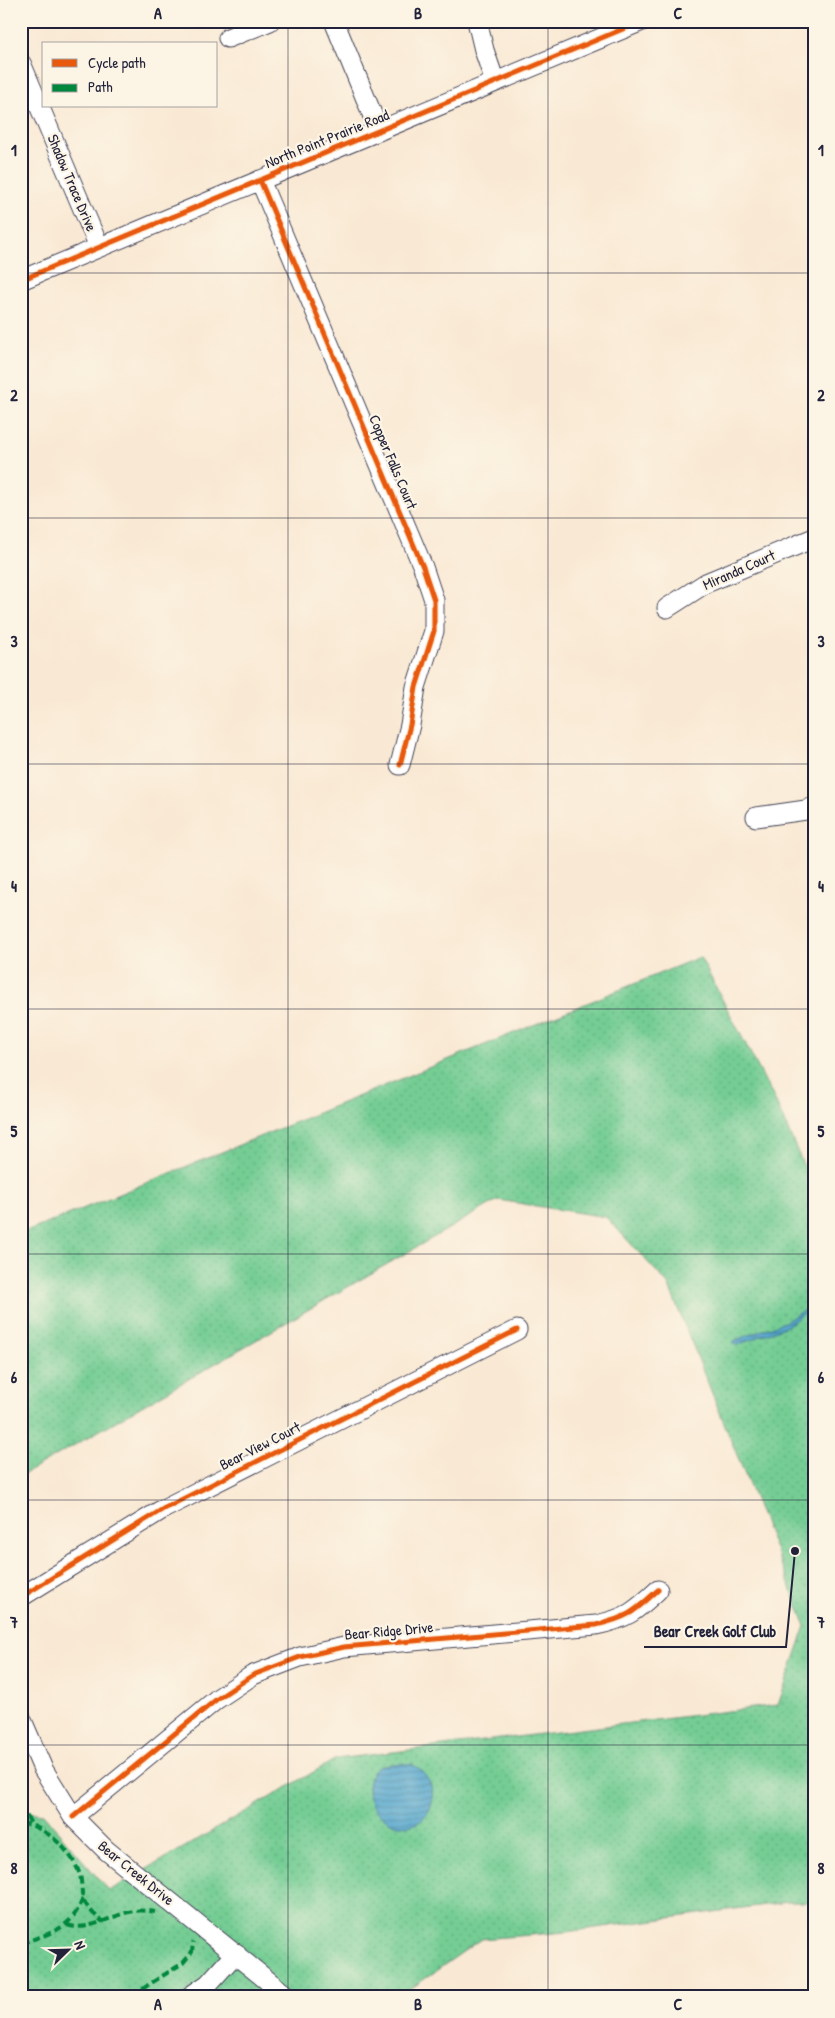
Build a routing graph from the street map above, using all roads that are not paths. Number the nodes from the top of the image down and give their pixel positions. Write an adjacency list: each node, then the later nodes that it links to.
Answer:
1 (270, 21): 5 (street)
2 (334, 21): 9 (street)
3 (477, 21): 7 (street)
4 (642, 21): 7 (street, North Point Prairie Road)
5 (228, 38)
6 (21, 63): 8 (street, Shadow Trace Drive)
7 (495, 82): 9 (street, North Point Prairie Road)
8 (25, 85): 11 (street, Shadow Trace Drive)
9 (378, 131): 10 (street, North Point Prairie Road)
10 (260, 180): 11 (street, North Point Prairie Road); 15 (street, Copper Falls Court)
11 (99, 247): 12 (street, North Point Prairie Road)
12 (21, 280)
13 (814, 538): 14 (street, Miranda Court)
14 (667, 608)
15 (400, 765)
16 (814, 807): 17 (street)
17 (756, 817)
18 (517, 1330): 20 (street, Bear View Court)
19 (658, 1590): 22 (street, Bear Ridge Drive)
20 (21, 1597)
21 (21, 1718): 22 (street, Bear Creek Drive)
22 (73, 1817): 23 (street, Bear Creek Drive)
23 (236, 1953): 24 (street); 25 (street, Bear Creek Drive)
24 (189, 1997)
25 (288, 1997)

